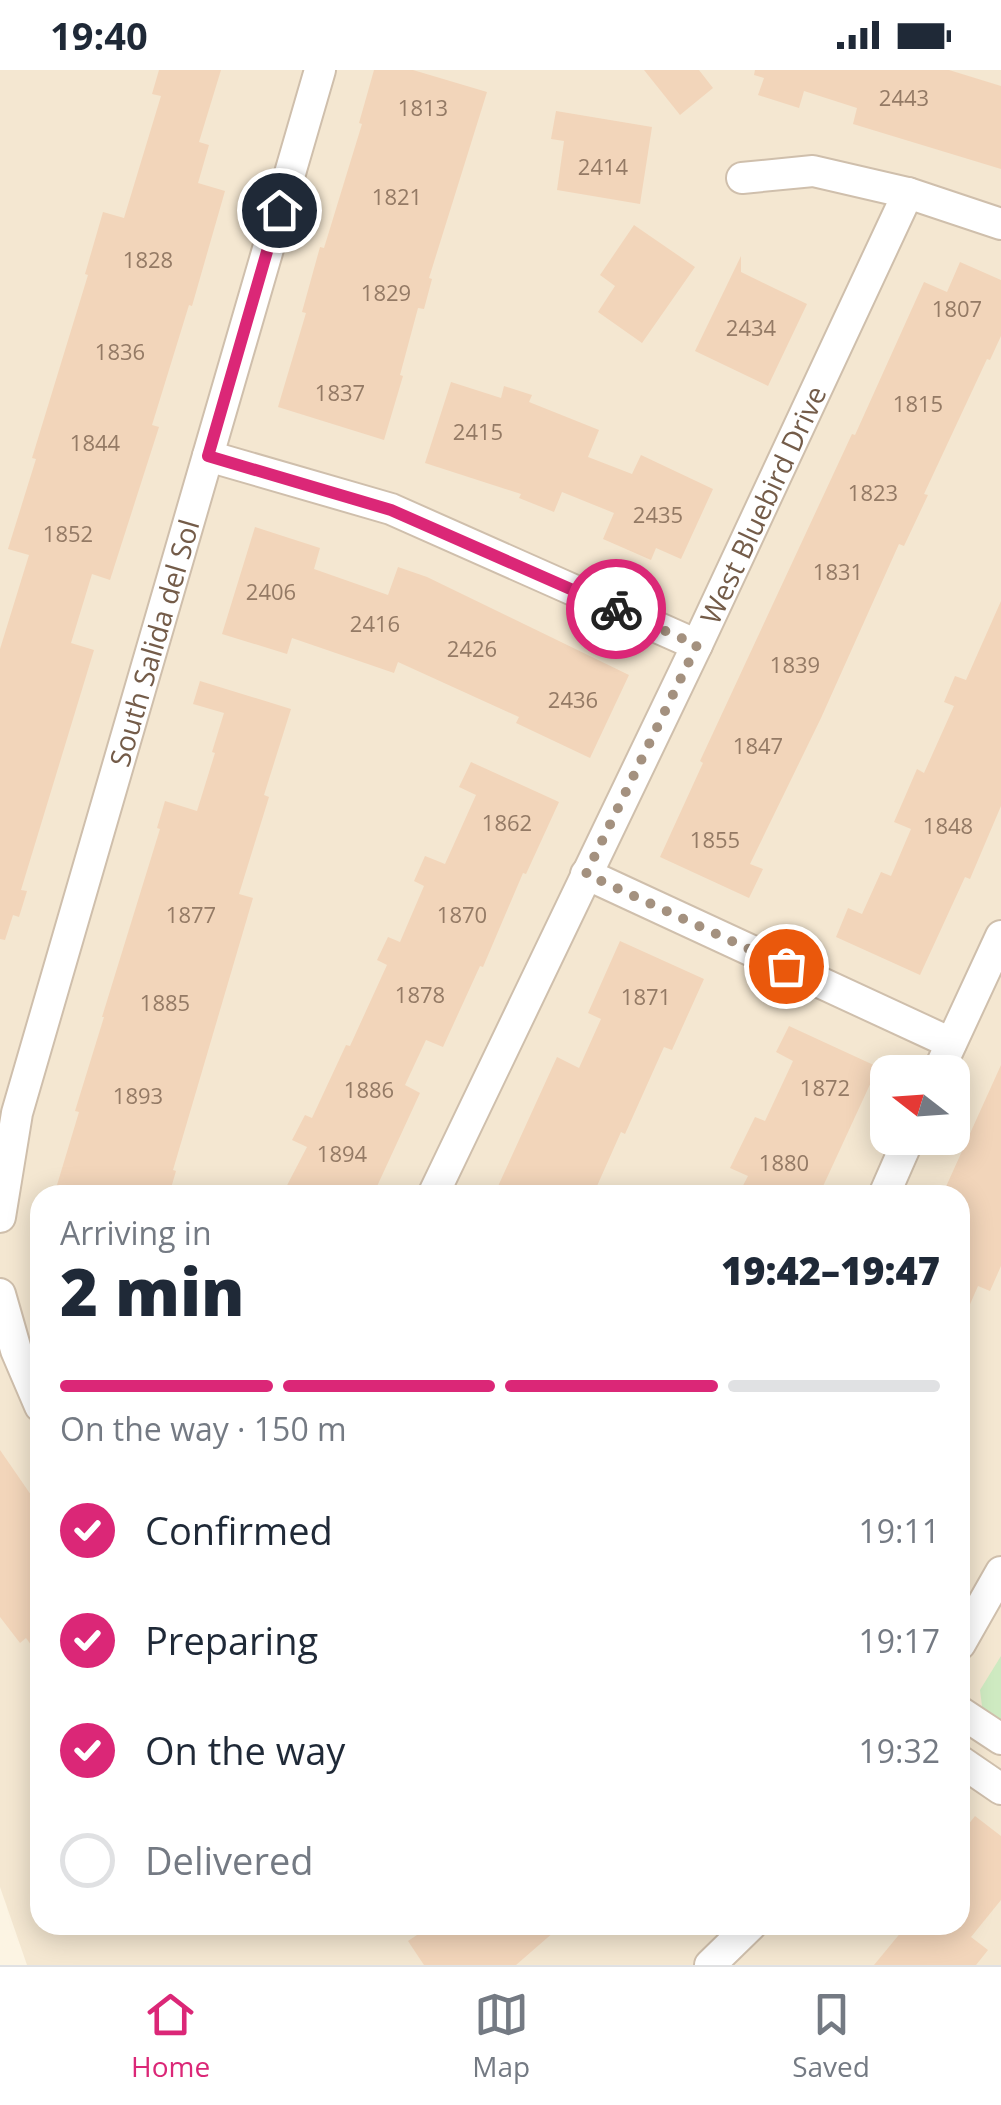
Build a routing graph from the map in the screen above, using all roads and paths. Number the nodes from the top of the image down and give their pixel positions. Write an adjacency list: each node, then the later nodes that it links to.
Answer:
1 (320, 70): 5 (street, South Salida del Sol)
2 (742, 178): 3 (street)
3 (908, 193): 4 (street); 6 (street, West Bluebird Drive)
4 (1001, 224)
5 (208, 456): 6 (street); 14 (street, South Salida del Sol)
6 (697, 645): 7 (street, West Bluebird Drive)
7 (586, 874): 9 (street); 12 (street, West Bluebird Drive)
8 (1001, 936): 9 (street)
9 (951, 1043): 10 (street)
10 (946, 1055)
11 (902, 1155): 13 (street)
12 (438, 1185)
13 (888, 1185)
14 (0, 1218)
15 (0, 1294): 16 (street)
16 (30, 1383)
17 (1001, 1572): 18 (street)
18 (970, 1626)
19 (970, 1719): 20 (street)
20 (1001, 1739)
21 (970, 1769): 22 (street)
22 (1001, 1789)
23 (741, 1935): 24 (street)
24 (710, 1965)

